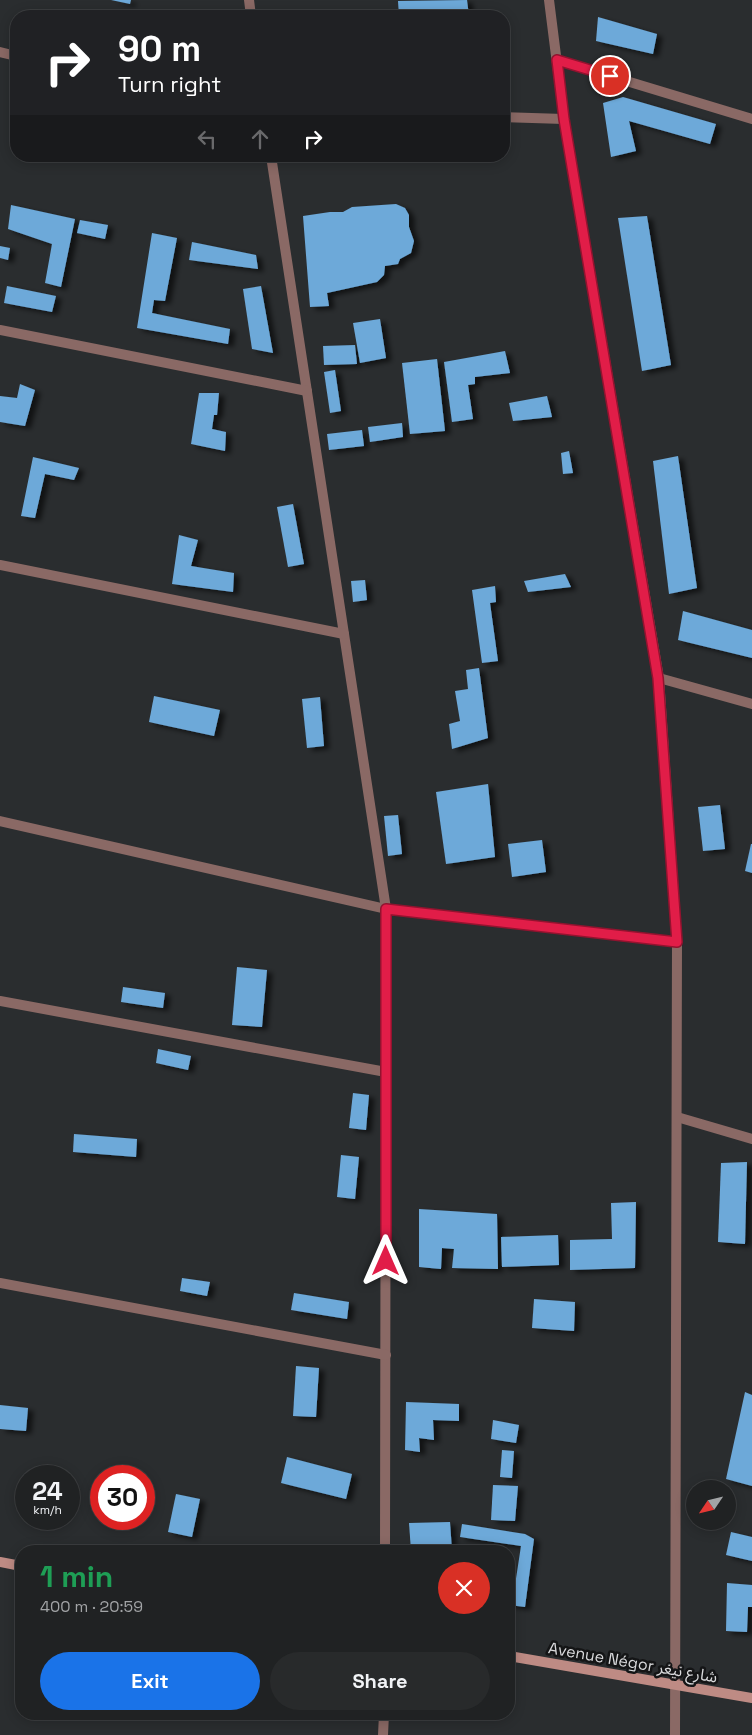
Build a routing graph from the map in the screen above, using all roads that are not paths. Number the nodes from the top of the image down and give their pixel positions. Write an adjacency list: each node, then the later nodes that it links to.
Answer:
1 (549, 0): 2 (street)
2 (557, 60): 4 (street); 5 (street)
3 (510, 116): 4 (street)
4 (564, 119): 11 (street)
5 (752, 119)
6 (272, 162): 8 (street)
7 (0, 330): 8 (street)
8 (307, 391): 10 (street)
9 (0, 565): 10 (street)
10 (344, 634): 14 (street)
11 (658, 678): 12 (street); 15 (street)
12 (752, 704)
13 (0, 821): 14 (street)
14 (386, 909): 15 (street); 17 (street)
15 (677, 942): 18 (street)
16 (0, 1001): 17 (street)
17 (386, 1072): 21 (street)
18 (677, 1117): 19 (street); 26 (street)
19 (752, 1139)
20 (0, 1283): 21 (street)
21 (386, 1355): 22 (street)
22 (386, 1545)
23 (0, 1562): 24 (main road)
24 (15, 1565)
25 (515, 1657): 26 (main road, Avenue Négor شارع نيغر)
26 (676, 1685): 27 (main road, Avenue Négor شارع نيغر); 30 (street)
27 (752, 1698)
28 (384, 1720): 29 (street)
29 (383, 1735)
30 (675, 1735)

